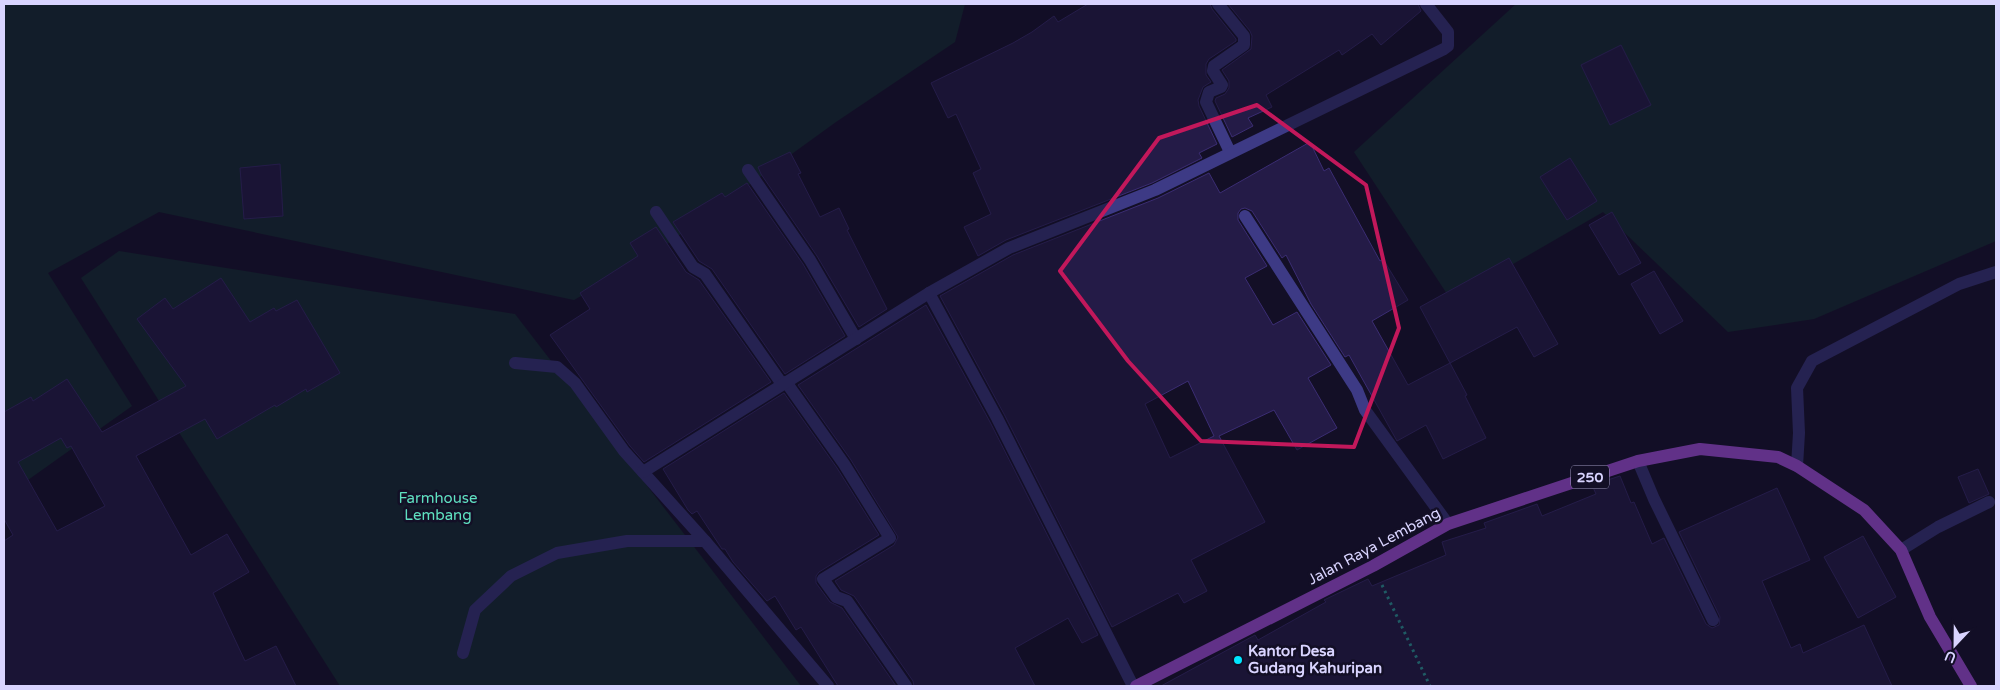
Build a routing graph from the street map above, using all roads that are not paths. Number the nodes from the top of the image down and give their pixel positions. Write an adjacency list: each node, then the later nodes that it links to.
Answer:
1 (1218, 4): 3 (street)
2 (1426, 4): 3 (street)
3 (1230, 152): 8 (street)
4 (748, 170): 9 (street)
5 (656, 212): 11 (street)
6 (1245, 216): 16 (street)
7 (1996, 272): 13 (street)
8 (929, 293): 9 (street); 23 (street)
9 (856, 339): 11 (street)
10 (515, 363): 14 (street)
11 (784, 383): 14 (street); 22 (street)
12 (1638, 461): 13 (main road, Jalan Raya Lembang / 250); 16 (main road, Jalan Raya Lembang / 250); 19 (street)
13 (1797, 466): 18 (main road, Jalan Raya Lembang / 250)
14 (643, 472): 17 (street)
15 (1989, 502): 18 (street)
16 (1448, 524): 23 (main road, Jalan Raya Lembang / 250)
17 (705, 540): 20 (street); 21 (street)
18 (1901, 550): 24 (main road, Jalan Raya Lembang / 250)
19 (1713, 620)
20 (463, 653)
21 (828, 686)
22 (906, 686)
23 (1135, 686)
24 (1971, 686)

